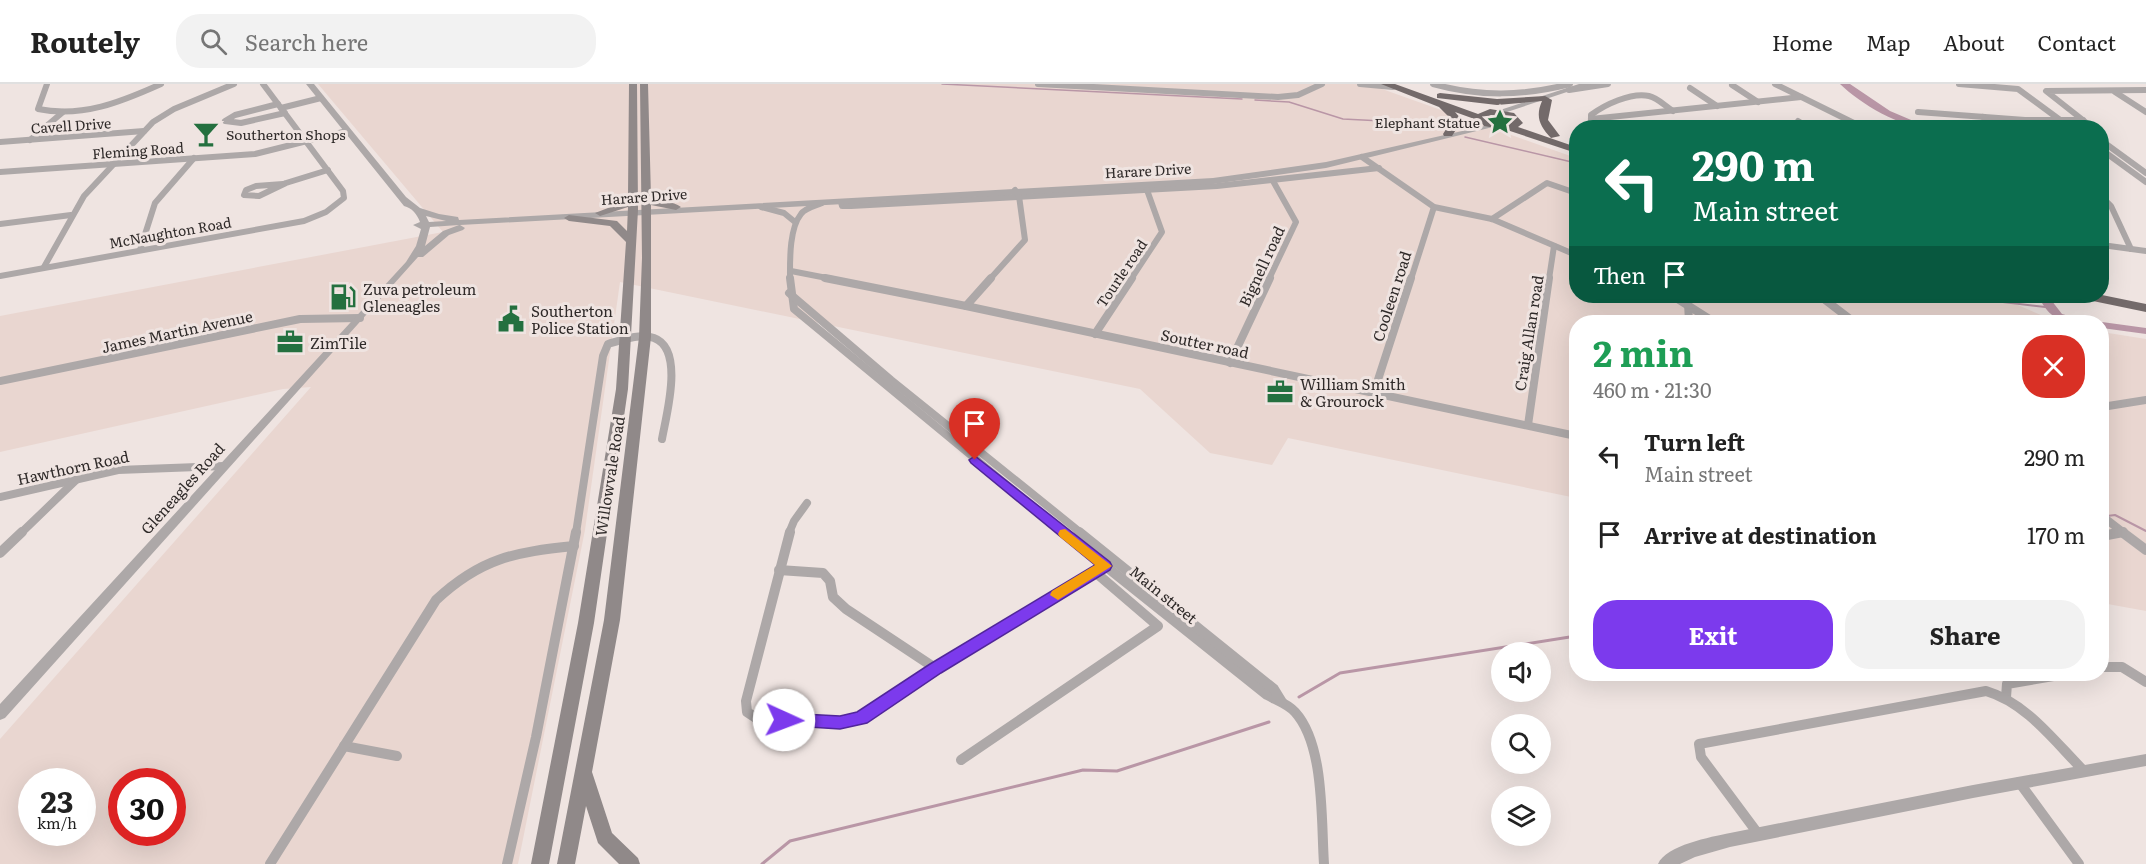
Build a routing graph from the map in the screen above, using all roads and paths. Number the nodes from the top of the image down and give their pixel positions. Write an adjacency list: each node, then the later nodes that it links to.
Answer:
1 (48, 84): 32 (street)
2 (161, 84): 32 (street)
3 (234, 84): 47 (street)
4 (263, 84): 30 (street)
5 (310, 84): 25 (street)
6 (633, 84): 74 (main road, Willowvale Road)
7 (644, 84): 75 (main road, Willowvale Road)
8 (1038, 84): 9 (street)
9 (1322, 84)
10 (1360, 84): 18 (street)
11 (1405, 84): 26 (highway)
12 (1433, 84): 20 (street)
13 (1587, 84): 20 (street)
14 (1608, 84): 20 (street)
15 (1775, 84): 24 (street)
16 (1959, 84): 42 (street)
17 (2020, 84): 43 (street)
18 (1390, 85): 26 (highway)
19 (1732, 85): 28 (street)
20 (1570, 87): 27 (street)
21 (1690, 88): 29 (street)
22 (2146, 90): 23 (street)
23 (2114, 91): 35 (street); 44 (street)
24 (1801, 97): 28 (street); 40 (street)
25 (321, 98): 30 (street); 48 (street)
26 (1437, 98): 27 (highway); 33 (highway); 38 (highway); 49 (highway)
27 (1547, 98): 33 (street); 37 (street); 50 (highway)
28 (1758, 102): 29 (street)
29 (1717, 106): 31 (street)
30 (281, 108): 30 (street); 56 (street)
31 (1672, 111): 39 (street); 39 (street)
32 (63, 112): 52 (street)
33 (1496, 112): 37 (highway); 38 (highway)
34 (1918, 112): 36 (street)
35 (2146, 112)
36 (1983, 117): 41 (street); 42 (street)
37 (1516, 118): 46 (highway); 50 (highway)
38 (1480, 119): 45 (highway); 49 (street, Harare Drive)
39 (1592, 119)
40 (1848, 120)
41 (1987, 120)
42 (2062, 120)
43 (2067, 120)
44 (2079, 120)
45 (1493, 126): 46 (highway); 53 (street, Harare Drive)
46 (1509, 128): 58 (highway)
47 (144, 131): 52 (street, Cavell Drive); 62 (street)
48 (347, 131): 56 (street, Fleming Road); 76 (street)
49 (1448, 134): 53 (street, Harare Drive)
50 (1555, 136): 54 (highway)
51 (2109, 139): 63 (street)
52 (30, 140): 55 (street, Cavell Drive)
53 (1429, 141): 60 (street, Harare Drive)
54 (1569, 141)
55 (0, 142)
56 (307, 143): 61 (street, Fleming Road); 65 (street)
57 (2109, 146): 67 (street)
58 (1569, 148)
59 (2109, 155): 69 (street)
60 (1362, 157): 64 (street); 73 (street, Harare Drive)
61 (194, 158): 62 (street, Fleming Road); 100 (street)
62 (113, 164): 66 (street, Fleming Road); 87 (street)
63 (2146, 166)
64 (1379, 168): 68 (street); 82 (street)
65 (328, 171): 70 (street); 100 (street, McNaughton Road)
66 (0, 172)
67 (2146, 173)
68 (1273, 181): 71 (street); 122 (street, Bignell road)
69 (2146, 182)
70 (283, 184): 70 (street)
71 (1147, 190): 73 (street); 119 (street, Tourle road)
72 (1569, 191): 90 (street)
73 (1017, 193): 77 (street, Harare Drive); 78 (street); 113 (street)
74 (633, 195): 85 (main road, Willowvale Road); 86 (main road)
75 (646, 198): 83 (main road); 88 (main road, Willowvale Road)
76 (404, 199): 84 (street); 95 (street)
77 (865, 199): 78 (street, Harare Drive); 83 (street, Harare Drive)
78 (841, 202): 79 (street, Harare Drive)
79 (822, 203): 81 (street, Harare Drive); 92 (street)
80 (2109, 204): 99 (street)
81 (761, 207): 83 (street, Harare Drive); 92 (street)
82 (1434, 207): 90 (street); 124 (street, Cooleen road)
83 (674, 209): 88 (street, Harare Drive); 88 (main road)
84 (419, 210): 91 (street); 95 (street)
85 (632, 212): 86 (street, Harare Drive); 88 (street, Harare Drive); 89 (street, Harare Drive); 96 (main road, Willowvale Road)
86 (600, 213): 91 (street, Harare Drive)
87 (71, 215): 94 (street); 104 (street)
88 (646, 216): 120 (main road, Willowvale Road)
89 (569, 218): 93 (street, Harare Drive); 96 (main road)
90 (1492, 219): 97 (street)
91 (465, 220): 95 (street, Harare Drive)
92 (795, 222): 105 (street, Main street)
93 (481, 223): 95 (street, Harare Drive); 103 (street)
94 (0, 224)
95 (423, 224): 103 (street, Gleneagles Road); 107 (street, Gleneagles Road)
96 (630, 240): 121 (main road, Willowvale Road)
97 (1554, 246): 102 (street); 127 (street, Craig Allan road)
98 (2109, 246): 99 (street)
99 (2131, 249): 101 (street)
100 (140, 250): 104 (street, McNaughton Road)
101 (2146, 251)
102 (1569, 252)
103 (409, 264): 107 (street, Gleneagles Road)
104 (44, 267): 106 (street, McNaughton Road)
105 (791, 271): 113 (street, Soutter road); 140 (street, Main street)
106 (0, 276)
107 (390, 285): 118 (street, Gleneagles Road)
108 (2109, 295): 112 (highway)
109 (2109, 300): 114 (highway)
110 (1688, 303): 115 (street); 116 (street)
111 (1829, 303): 117 (street)
112 (2146, 303)
113 (966, 306): 119 (street, Soutter road)
114 (2146, 308)
115 (1689, 315)
116 (1704, 315)
117 (1845, 315)
118 (360, 318): 123 (street, James Martin Avenue); 130 (street, Gleneagles Road)
119 (1095, 334): 122 (street, Soutter road)
120 (645, 337): 121 (street); 129 (street); 153 (main road, Willowvale Road)
121 (626, 340): 137 (street); 158 (main road, Willowvale Road)
122 (1230, 363): 124 (street, Soutter road)
123 (0, 381)
124 (1374, 392): 127 (street, Soutter road)
125 (2146, 400): 126 (street)
126 (2109, 406)
127 (1528, 425): 128 (street, Soutter road)
128 (1569, 434)
129 (662, 439)
130 (224, 466): 131 (street, Hawthorn Road); 147 (street, Gleneagles Road)
131 (76, 480): 132 (street, Hawthorn Road); 139 (street)
132 (0, 497)
133 (807, 503): 141 (street)
134 (2109, 522): 135 (street)
135 (2123, 532): 136 (street); 138 (street)
136 (2109, 535)
137 (574, 546): 148 (street); 157 (street)
138 (2146, 550)
139 (0, 553)
140 (1105, 566): 143 (street); 150 (street); 161 (street, Main street)
141 (779, 570): 143 (street); 143 (street)
142 (2109, 667): 145 (street)
143 (935, 668)
144 (2024, 681): 146 (street)
145 (2146, 682)
146 (2006, 697): 152 (street); 155 (street)
147 (0, 714)
148 (344, 746): 149 (street); 156 (street)
149 (397, 756)
150 (961, 760)
151 (2146, 760): 152 (street)
152 (2084, 771): 154 (street)
153 (585, 772): 159 (main road, Willowvale Road); 160 (main road)
154 (2019, 782): 155 (street); 163 (street)
155 (1759, 835): 162 (street)
156 (270, 864)
157 (507, 864)
158 (540, 864)
159 (566, 864)
160 (631, 864)
161 (1324, 864)
162 (1666, 864)
163 (2079, 864)

